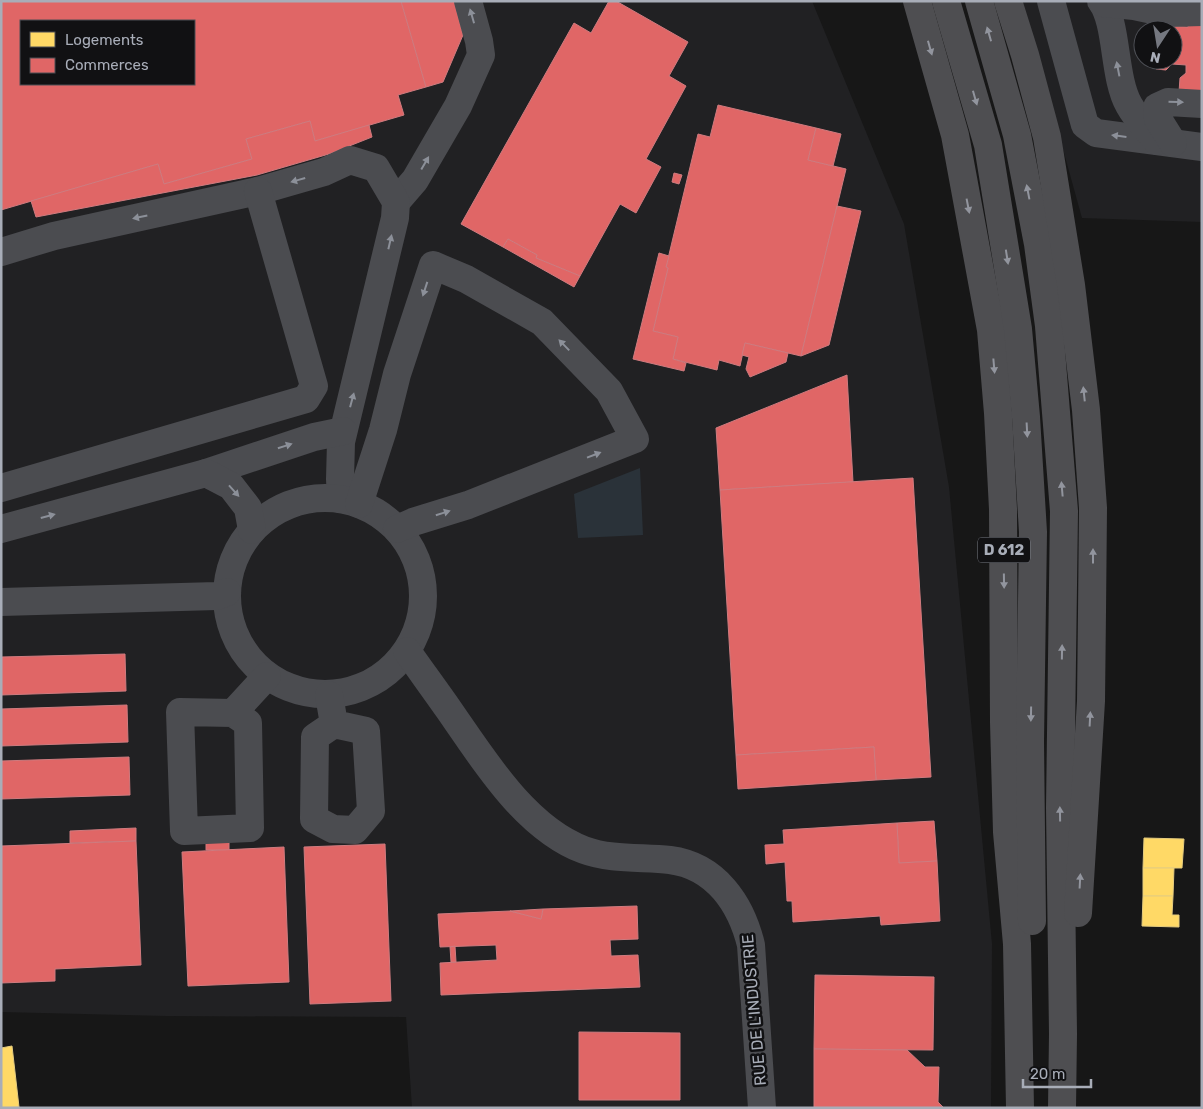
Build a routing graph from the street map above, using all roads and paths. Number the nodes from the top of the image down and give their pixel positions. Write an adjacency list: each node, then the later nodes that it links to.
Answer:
1 (468, 1): 13 (street, one-way to 1)
2 (916, 1): 29 (highway, D 612, one-way to 29)
3 (946, 1): 34 (highway, D 612, one-way to 34)
4 (979, 1): 30 (highway, one-way to 4)
5 (1008, 1): 30 (highway, one-way to 5)
6 (1052, 1): 10 (street, one-way to 6)
7 (1102, 2): 8 (street); 10 (street, one-way to 7)
8 (1202, 12)
9 (1202, 104): 10 (street, one-way to 9)
10 (1165, 142): 11 (street)
11 (1202, 148)
12 (258, 191): 13 (street, one-way to 12); 14 (street, one-way to 14); 17 (street)
13 (396, 202): 15 (street, one-way to 13)
14 (1, 252)
15 (343, 431): 16 (street, one-way to 15); 18 (street)
16 (206, 473): 19 (street, one-way to 16); 21 (street, one-way to 21)
17 (1, 488)
18 (350, 502): 20 (street); 20 (street, one-way to 18); 21 (street)
19 (1, 529)
20 (397, 529): 24 (street)
21 (252, 530): 22 (street)
22 (226, 592): 23 (street); 25 (street)
23 (1, 602)
24 (407, 651): 26 (street); 31 (street, RUE DE L'INDUSTRIE)
25 (267, 676): 26 (street); 27 (street)
26 (329, 695): 28 (street)
27 (234, 713): 27 (street)
28 (334, 724)
29 (1018, 1005): 32 (highway); 33 (highway, D 612)
30 (1063, 1034): 35 (highway)
31 (762, 1108)
32 (1014, 1108)
33 (1020, 1108)
34 (1032, 1108)
35 (1062, 1108)

